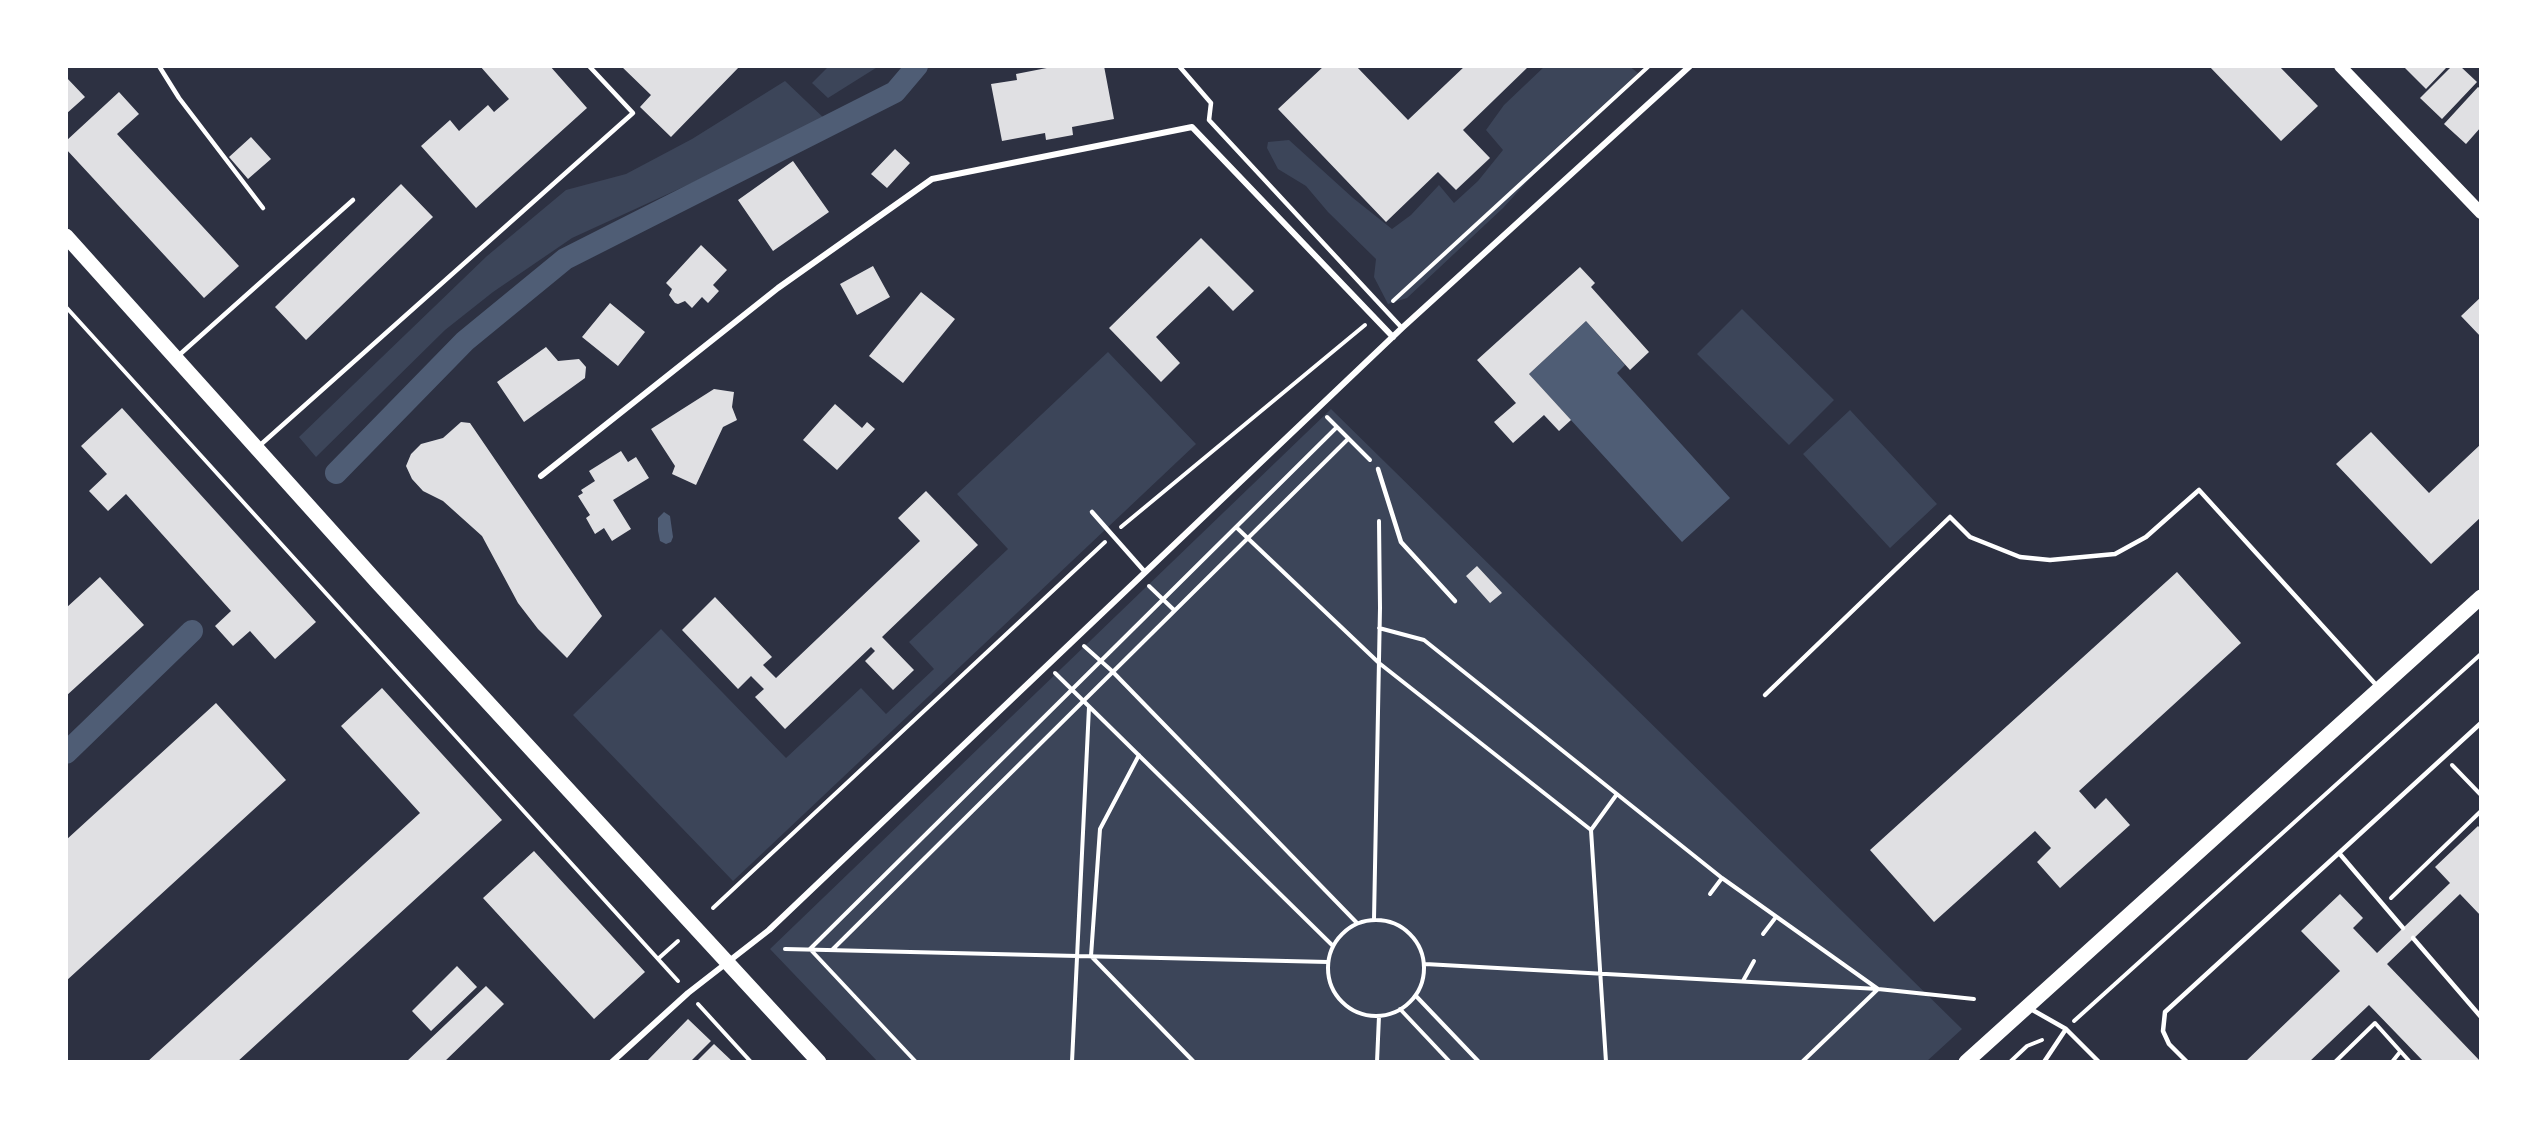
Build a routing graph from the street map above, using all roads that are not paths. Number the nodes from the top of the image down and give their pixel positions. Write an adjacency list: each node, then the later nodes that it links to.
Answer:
1 (159, 66): 7 (lane)
2 (589, 66): 13 (lane)
3 (1179, 66): 10 (lane)
4 (1690, 66): 10 (street)
5 (2340, 66): 8 (main road)
6 (353, 200): 12 (lane)
7 (263, 208)
8 (2481, 213)
9 (66, 236): 12 (main road)
10 (1402, 328): 11 (street)
11 (1393, 337): 15 (street); 17 (street)
12 (176, 358): 13 (main road)
13 (255, 449): 26 (main road)
14 (1378, 469): 19 (lane)
15 (541, 476)
16 (1092, 512): 17 (lane)
17 (1143, 574): 26 (street)
18 (2481, 597): 20 (main road)
19 (1455, 601)
20 (2380, 689): 21 (lane); 27 (main road)
21 (1765, 695)
22 (2481, 723): 23 (lane)
23 (2339, 853): 24 (lane); 35 (lane)
24 (2403, 928)
25 (2413, 938): 28 (lane)
26 (727, 962): 30 (street); 31 (main road)
27 (2026, 1006): 29 (lane); 32 (main road)
28 (2481, 1017)
29 (2066, 1029): 33 (lane); 34 (lane)
30 (612, 1062)
31 (819, 1062)
32 (1966, 1062)
33 (2044, 1062)
34 (2099, 1062)
35 (2187, 1062)

